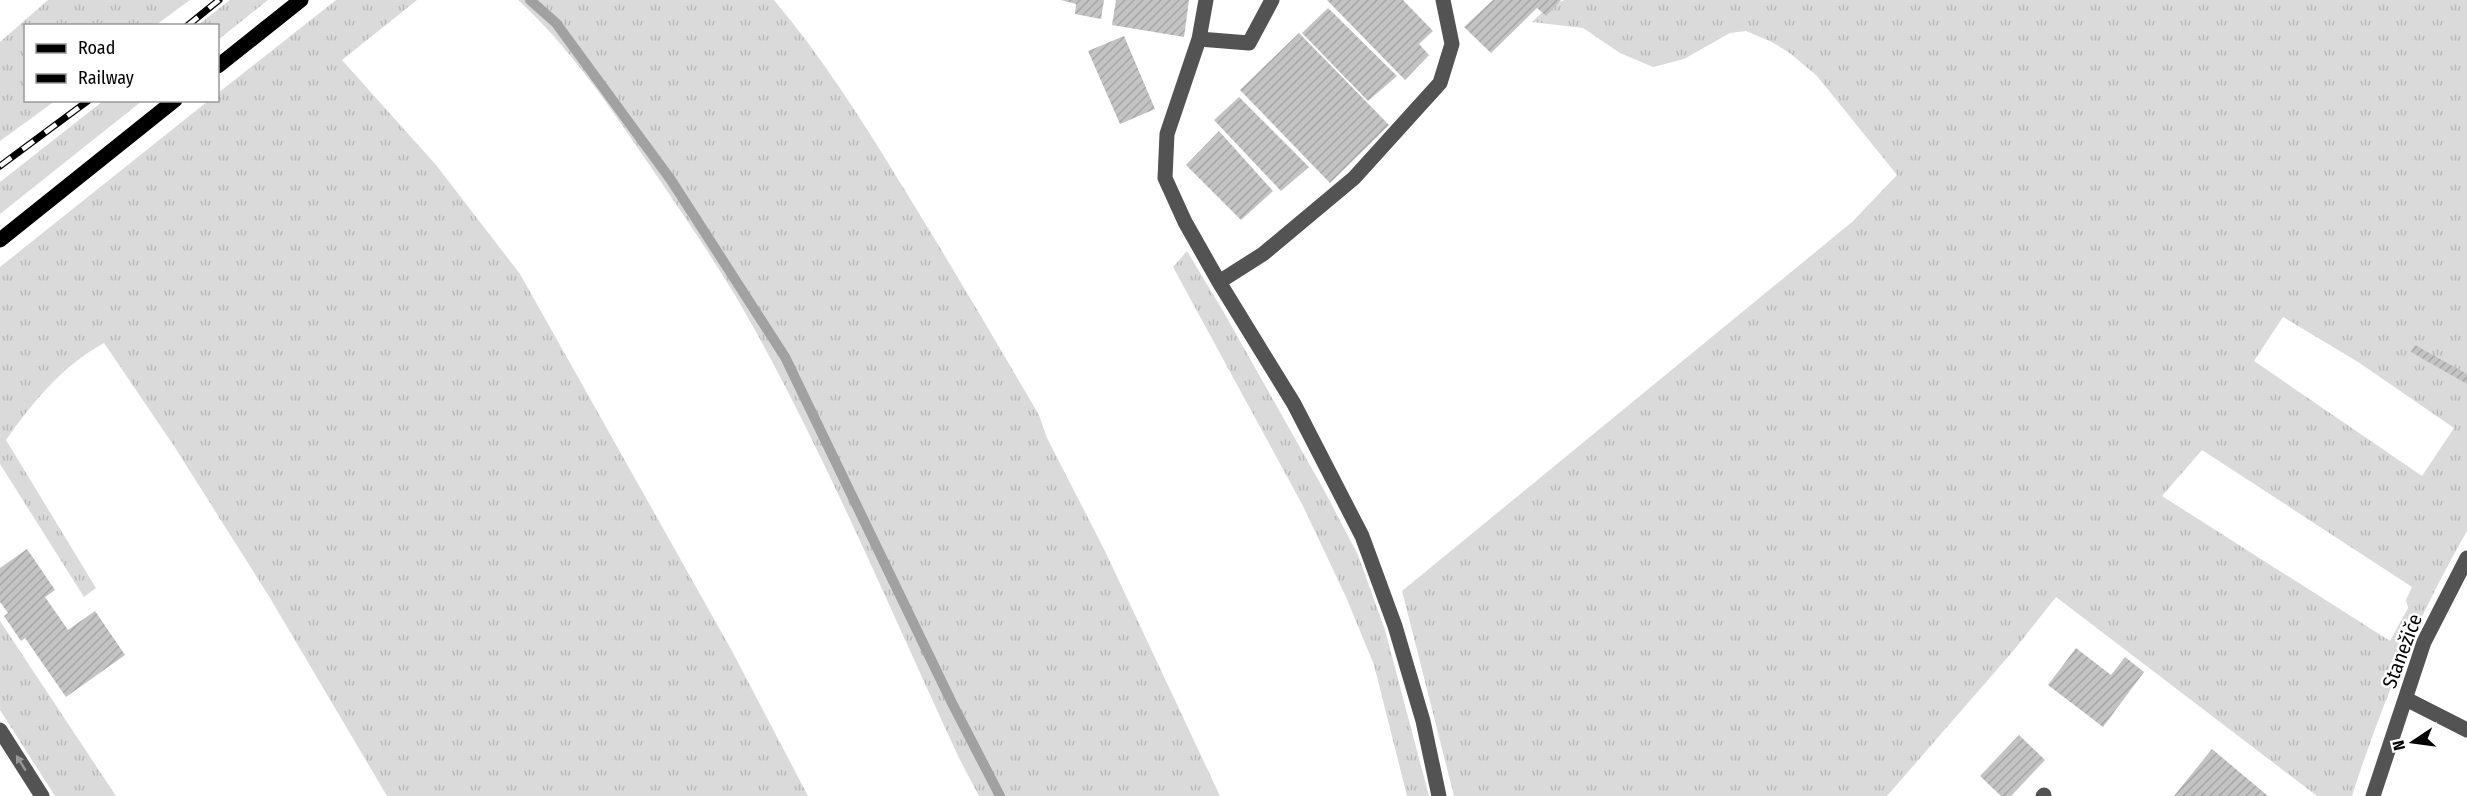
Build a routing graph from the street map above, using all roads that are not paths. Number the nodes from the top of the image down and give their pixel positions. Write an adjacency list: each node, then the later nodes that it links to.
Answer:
1 (301, 0): 6 (main road)
2 (1206, 0): 5 (street)
3 (1272, 0): 5 (street)
4 (1443, 0): 9 (street)
5 (1199, 39): 9 (street)
6 (219, 65)
7 (172, 102): 8 (main road)
8 (0, 240)
9 (1219, 282): 15 (street)
10 (2467, 558): 11 (street, Stanežiče)
11 (2406, 699): 13 (street); 16 (street, Stanežiče)
12 (0, 730): 14 (street, one-way to 12)
13 (2467, 730)
14 (42, 796)
15 (1439, 796)
16 (2374, 796)

